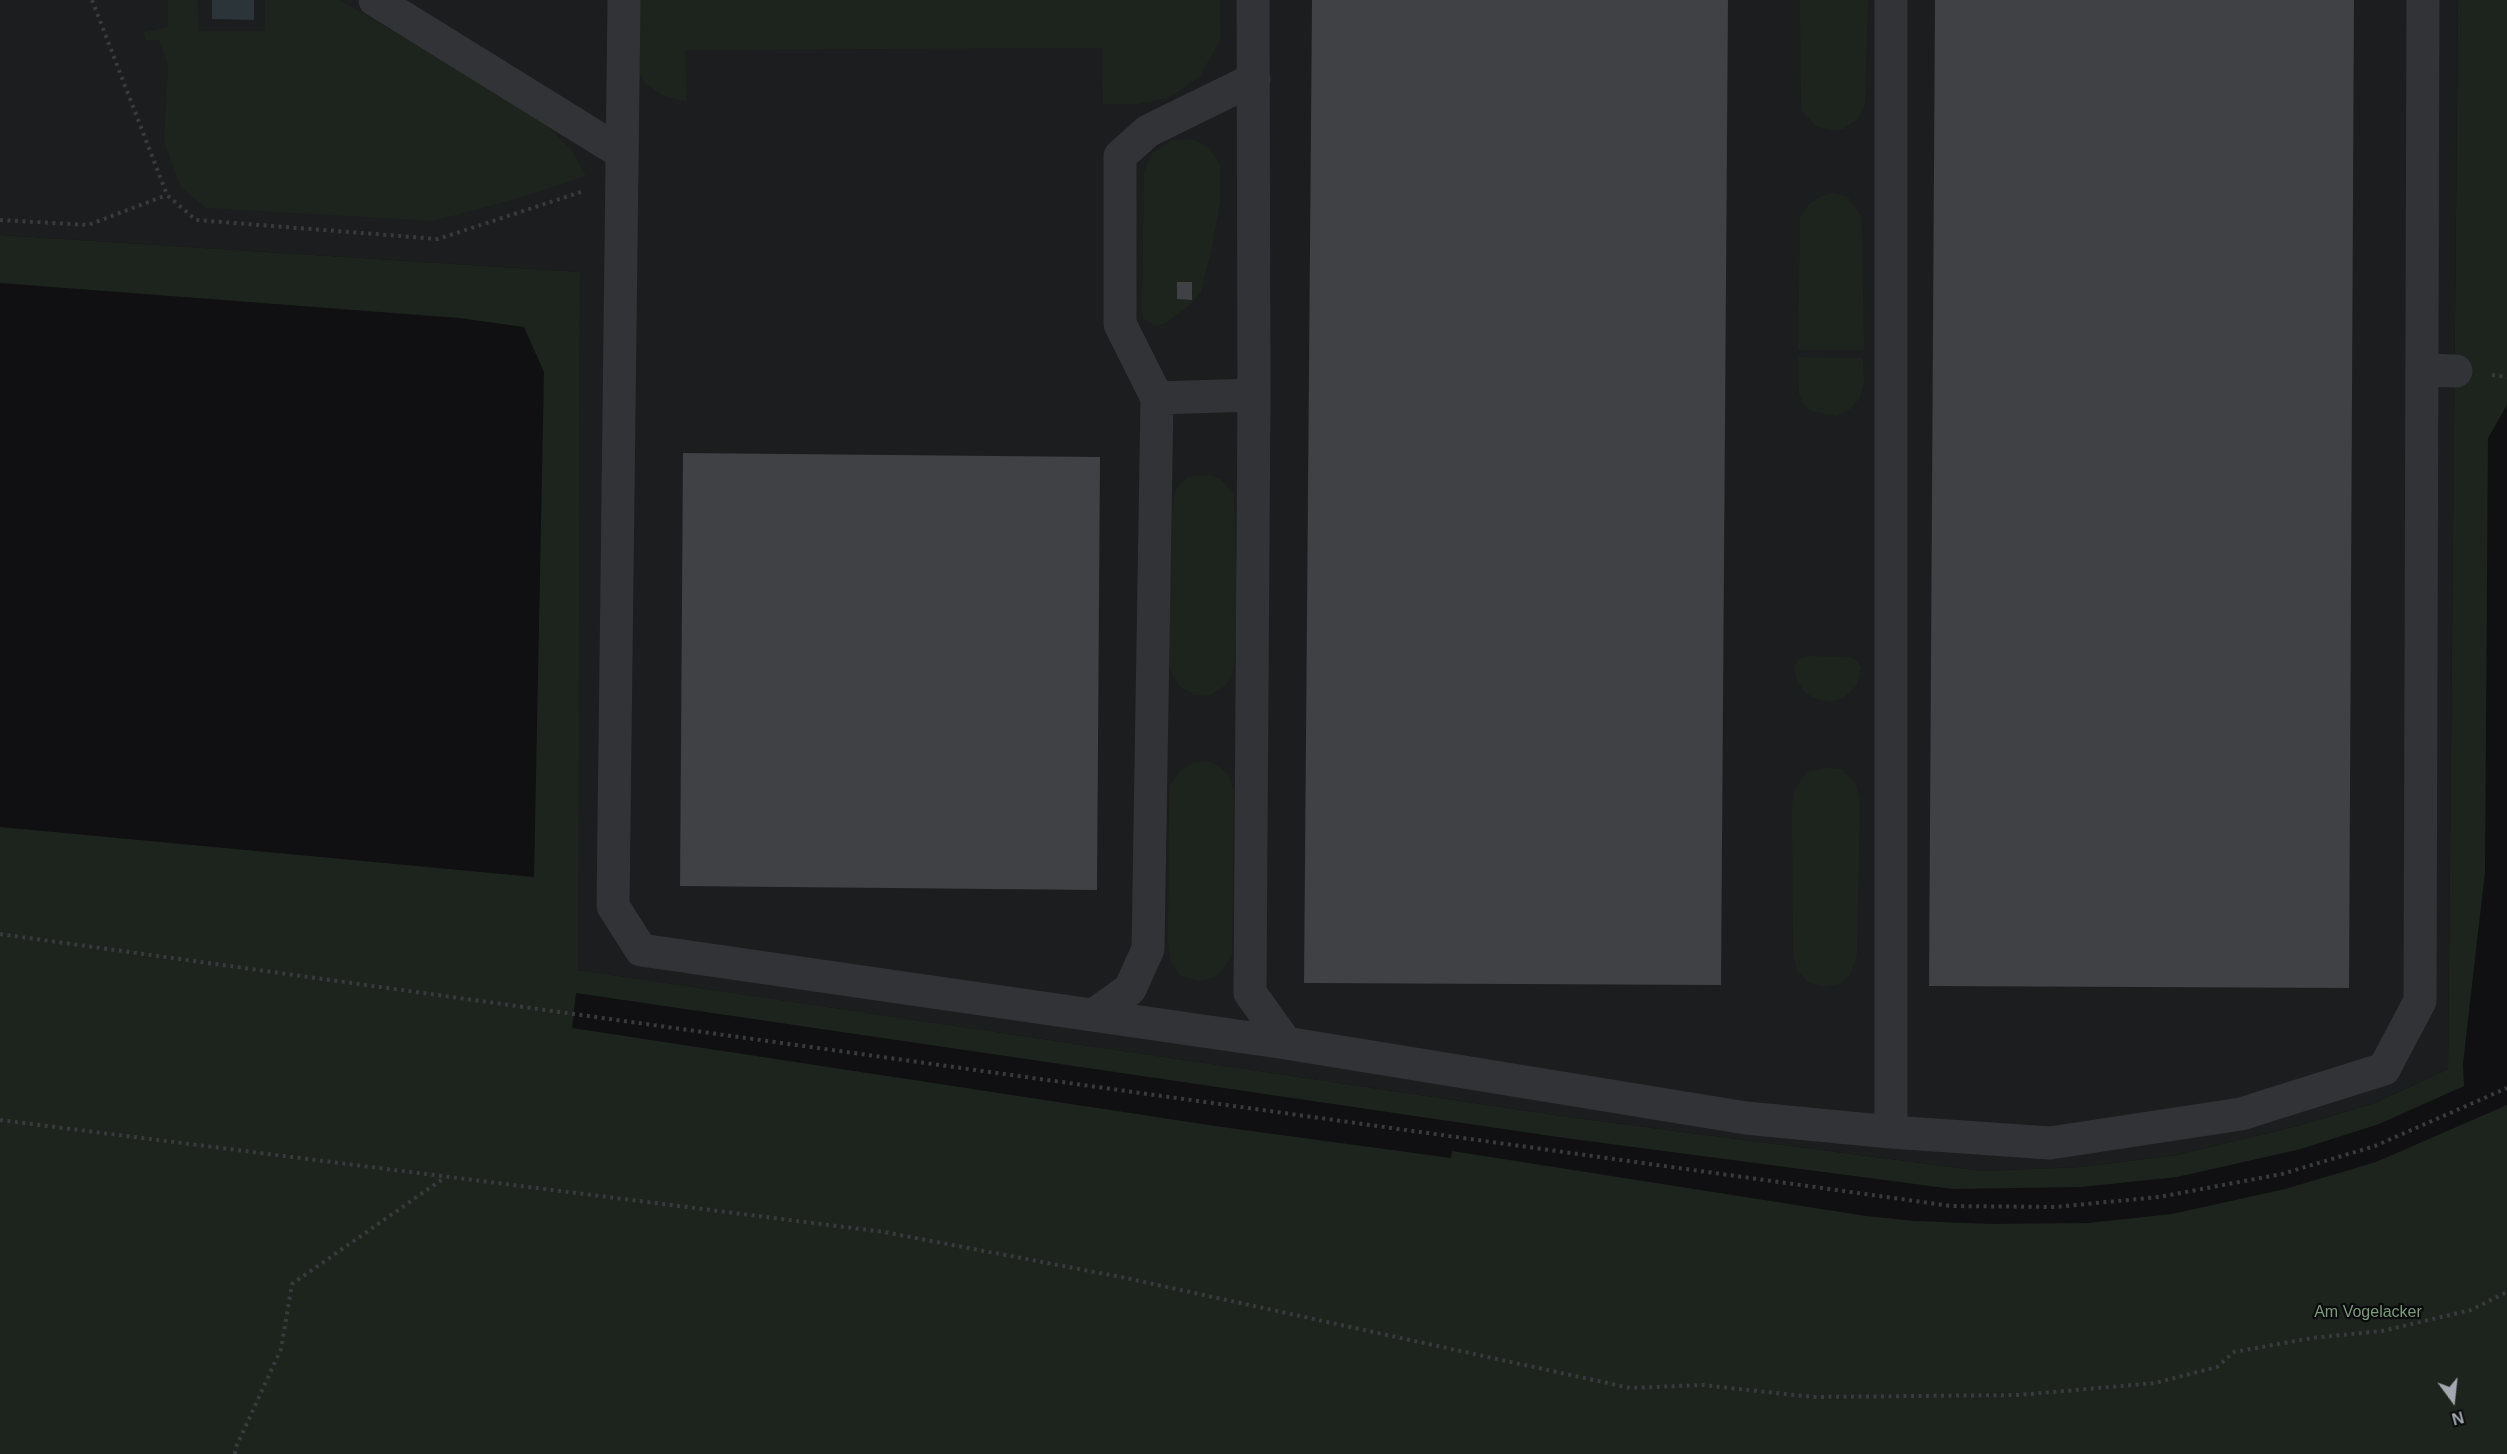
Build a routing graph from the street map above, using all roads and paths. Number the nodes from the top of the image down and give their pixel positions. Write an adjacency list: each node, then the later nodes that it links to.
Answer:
1 (92, 0): 9 (path)
2 (375, 0): 8 (lane)
3 (624, 0): 8 (lane)
4 (1253, 0): 7 (lane)
5 (1891, 0): 20 (lane)
6 (2423, 0): 11 (lane)
7 (1254, 78): 13 (lane); 14 (lane)
8 (622, 165): 9 (path); 16 (lane)
9 (167, 195): 10 (path)
10 (0, 220)
11 (2423, 369): 12 (lane); 20 (lane)
12 (2456, 371)
13 (1254, 394): 14 (lane); 17 (lane)
14 (1157, 398): 16 (lane)
15 (0, 934): 18 (path)
16 (1094, 1015): 17 (lane)
17 (1286, 1043): 20 (lane)
18 (2507, 1088)
19 (0, 1120): 21 (path)
20 (1891, 1132)
21 (445, 1178): 22 (path); 23 (path)
22 (2507, 1292)
23 (235, 1454)

